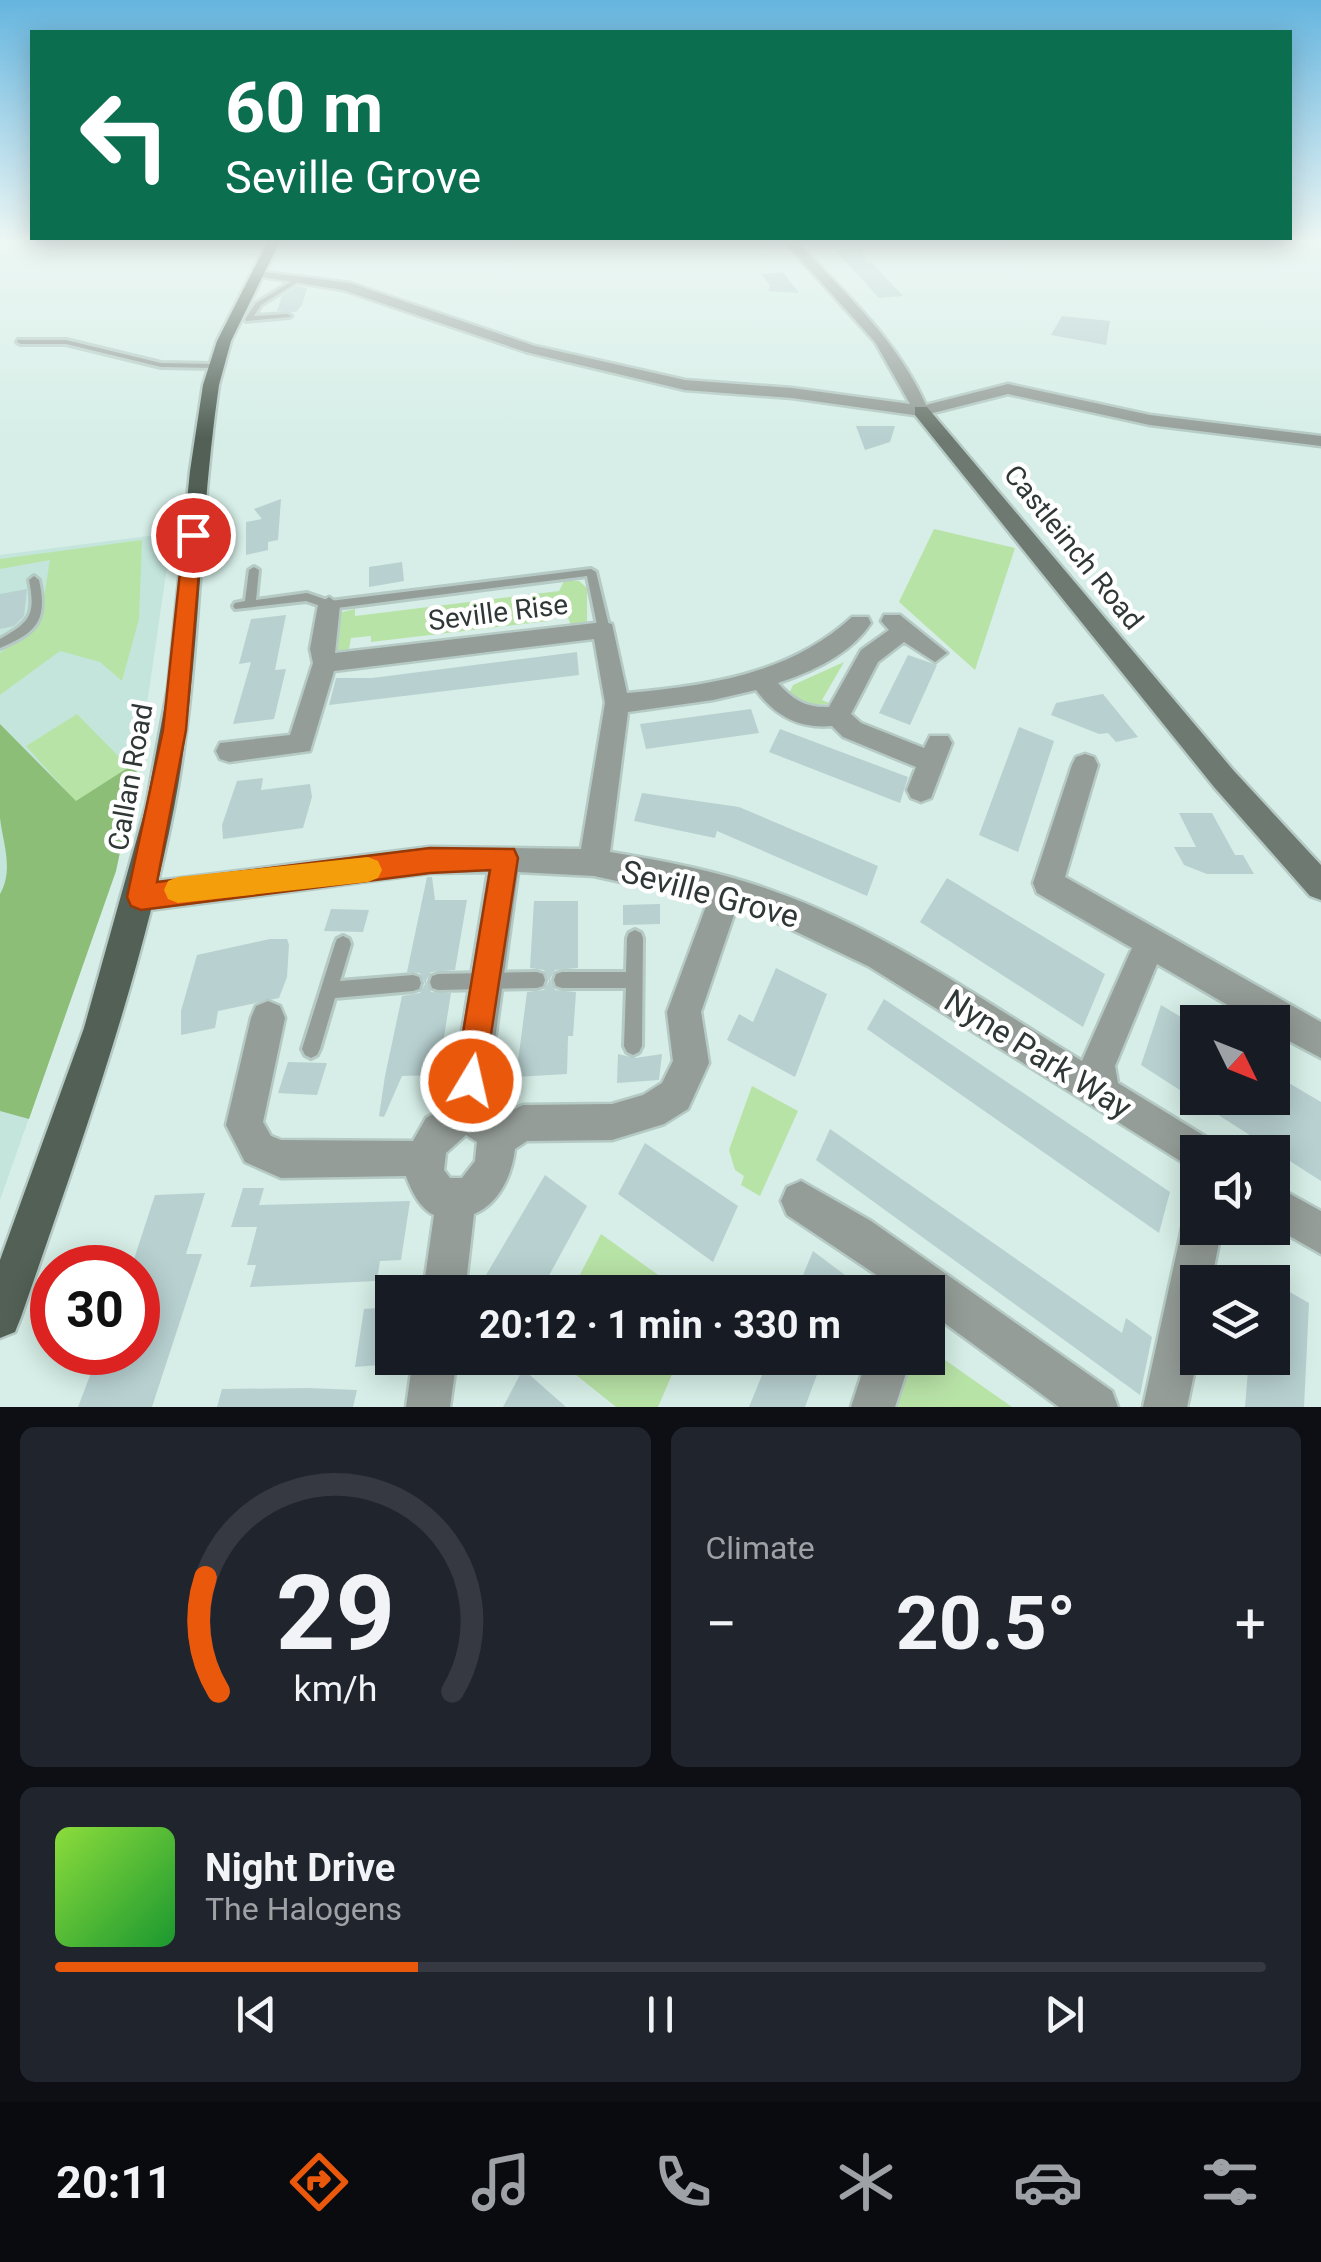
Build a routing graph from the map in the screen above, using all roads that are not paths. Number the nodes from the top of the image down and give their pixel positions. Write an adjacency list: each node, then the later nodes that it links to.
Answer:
1 (242, 307): 7 (main road, Callan Road)
2 (256, 307): 5 (lane)
3 (406, 307): 8 (street)
4 (853, 307): 8 (street, Castleinch Road)
5 (287, 316)
6 (21, 342): 7 (lane)
7 (215, 366): 28 (main road, Callan Road)
8 (921, 411): 9 (street); 26 (street, Castleinch Road)
9 (1321, 440)
10 (254, 570): 12 (lane)
11 (34, 580): 15 (lane)
12 (329, 604): 14 (lane); 17 (street)
13 (860, 623): 18 (street)
14 (604, 630): 17 (street, Seville Rise); 19 (street, Seville Rise)
15 (0, 644)
16 (935, 653): 20 (street)
17 (325, 664): 21 (street)
18 (760, 679): 19 (street); 20 (street)
19 (618, 702): 25 (street, Seville Grove)
20 (837, 716): 23 (street)
21 (229, 751)
22 (1085, 765): 30 (street)
23 (921, 790)
24 (505, 858): 25 (street, Seville Grove); 28 (street, Seville Grove); 37 (street)
25 (594, 863): 27 (street, Seville Grove)
26 (1321, 886)
27 (727, 891): 32 (street, Seville Grove); 45 (street)
28 (141, 897): 56 (main road, Callan Road)
29 (635, 938): 35 (lane)
30 (1151, 941): 41 (street); 44 (street)
31 (343, 944): 39 (lane)
32 (879, 955): 44 (street, Nyne Park Way)
33 (537, 980): 37 (lane)
34 (562, 980): 35 (lane)
35 (634, 980): 42 (lane)
36 (438, 982): 37 (lane)
37 (486, 982): 45 (street)
38 (413, 983): 39 (lane)
39 (328, 990): 43 (lane)
40 (268, 1018): 47 (street)
41 (1321, 1041)
42 (634, 1046)
43 (311, 1049)
44 (1102, 1095): 46 (street, Nyne Park Way)
45 (480, 1128): 47 (street); 48 (street)
46 (1180, 1143)
47 (424, 1164): 48 (street)
48 (456, 1200): 53 (street)
49 (802, 1202): 54 (street)
50 (1290, 1214): 51 (street)
51 (1321, 1234)
52 (1198, 1245): 62 (street)
53 (446, 1275)
54 (901, 1275)
55 (945, 1306): 61 (street)
56 (0, 1317)
57 (433, 1375): 59 (street)
58 (883, 1375): 60 (street)
59 (428, 1407)
60 (873, 1407)
61 (1096, 1407)
62 (1165, 1407)

